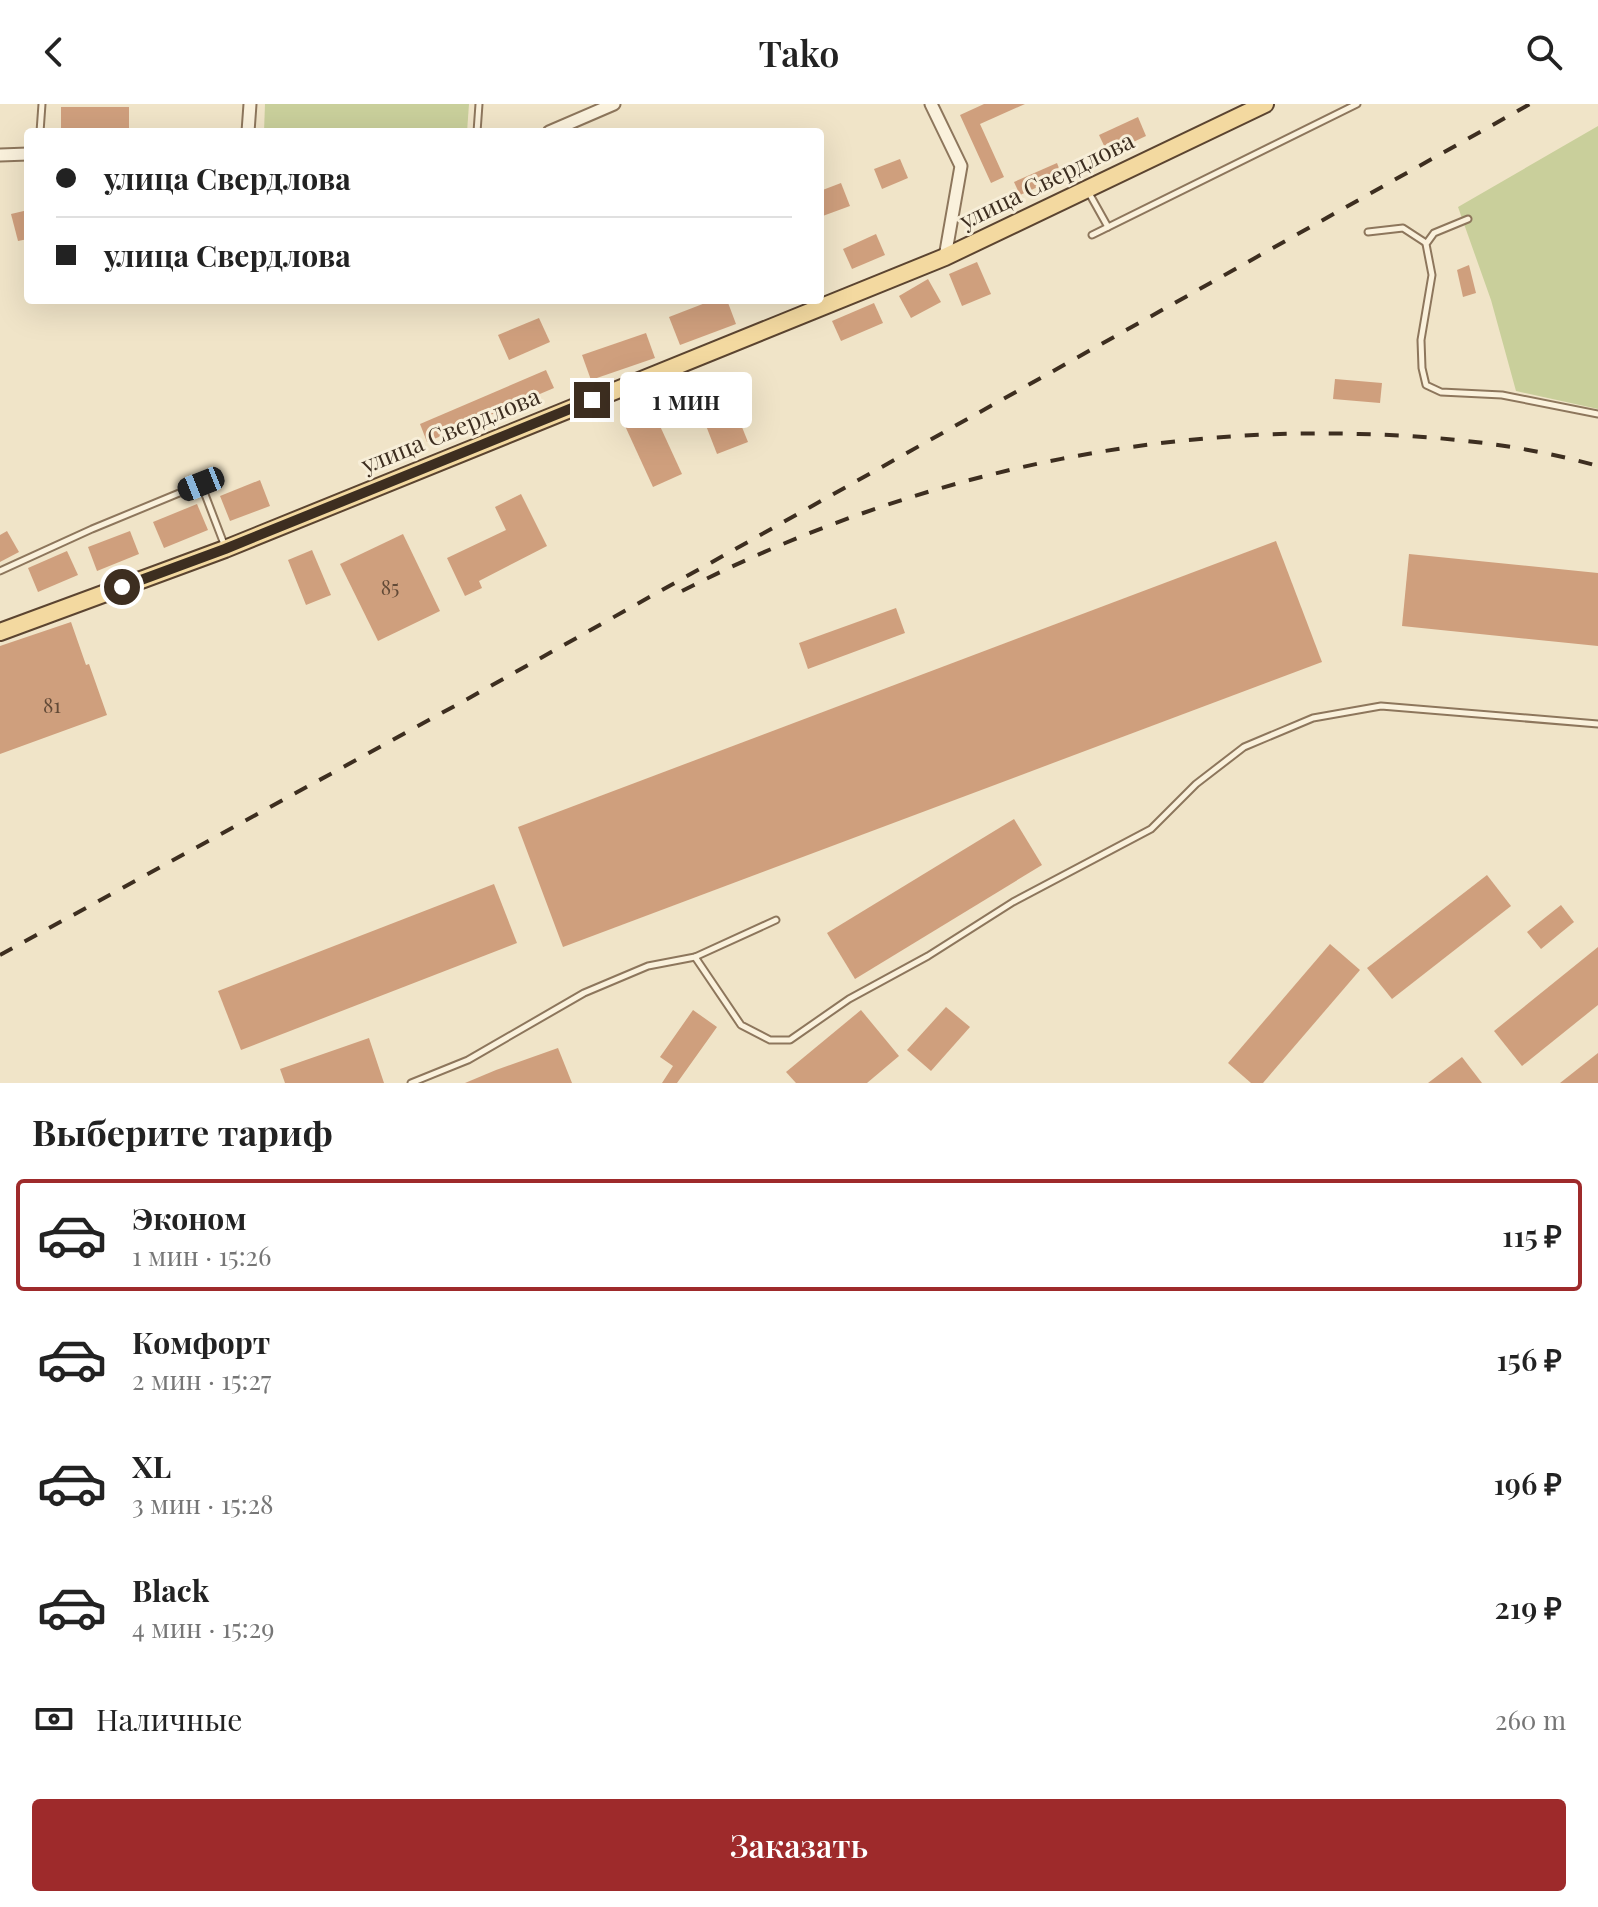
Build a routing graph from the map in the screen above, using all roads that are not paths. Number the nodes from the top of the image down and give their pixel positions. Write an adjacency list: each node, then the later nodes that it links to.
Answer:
1 (42, 104): 8 (lane)
2 (250, 104): 9 (street)
3 (479, 104): 10 (lane)
4 (614, 104): 11 (street)
5 (931, 104): 20 (street)
6 (1265, 104): 14 (main road, улица Свердлова)
7 (1357, 104): 16 (lane)
8 (40, 128)
9 (248, 128)
10 (477, 128)
11 (558, 128)
12 (24, 154): 13 (street)
13 (0, 155)
14 (1087, 189): 16 (lane); 20 (main road, улица Свердлова)
15 (1468, 219): 19 (lane)
16 (1108, 227): 18 (lane)
17 (1368, 232): 19 (lane)
18 (1092, 235)
19 (1426, 244): 21 (lane)
20 (945, 257): 22 (main road, улица Свердлова)
21 (1598, 414)
22 (225, 549): 23 (lane); 24 (main road, улица Свердлова)
23 (0, 571)
24 (0, 632)
25 (1598, 724): 27 (lane)
26 (776, 920): 27 (lane)
27 (695, 957): 28 (lane)
28 (411, 1083)

